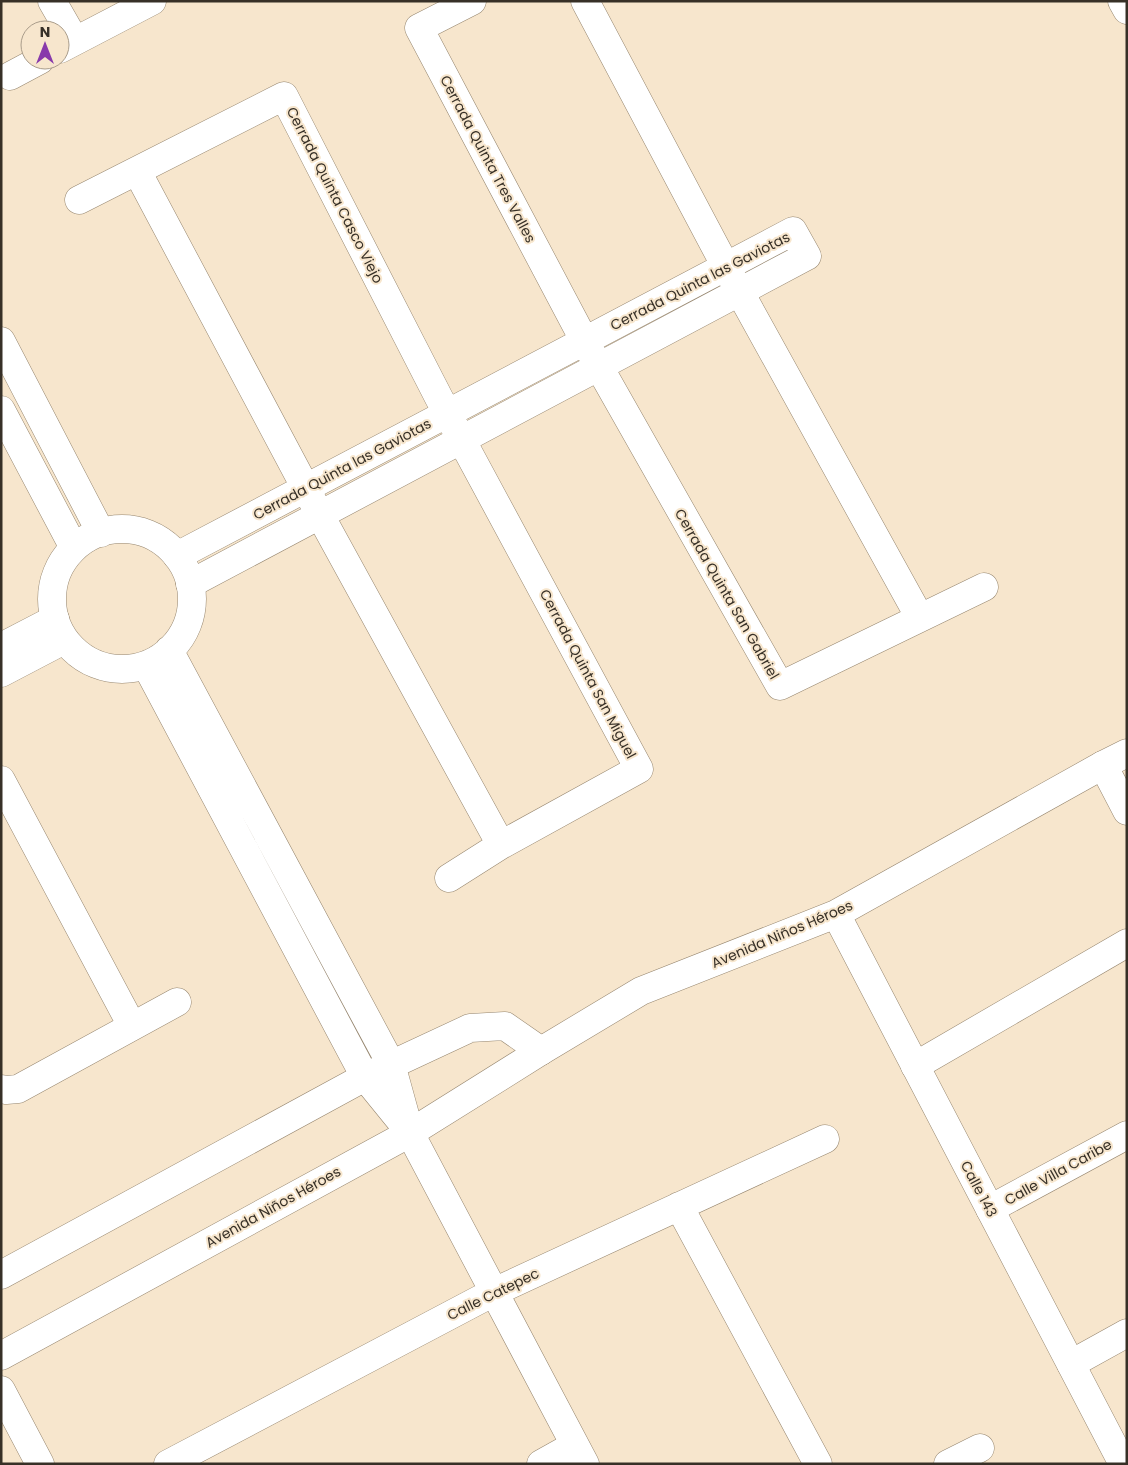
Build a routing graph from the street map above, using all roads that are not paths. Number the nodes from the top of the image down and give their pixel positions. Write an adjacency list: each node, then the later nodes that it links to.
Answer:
1 (52, 1): 7 (street)
2 (152, 1): 8 (street)
3 (472, 1): 16 (street, Cerrada Quinta Tres Valles)
4 (585, 1): 13 (street)
5 (1122, 1): 6 (street)
6 (1127, 10)
7 (58, 20)
8 (70, 43)
9 (21, 70): 10 (street)
10 (10, 76)
11 (137, 171): 12 (street, Cerrada Quinta Casco Viejo); 19 (street, Cerrada Quinta Casco Viejo); 21 (street)
12 (79, 200)
13 (726, 267): 14 (street); 14 (street, Cerrada Quinta las Gaviotas); 16 (street, Cerrada Quinta las Gaviotas)
14 (739, 292): 17 (street, Cerrada Quinta las Gaviotas); 28 (street)
15 (1, 341): 23 (street)
16 (584, 342): 17 (street); 19 (street, Cerrada Quinta las Gaviotas)
17 (599, 367): 20 (street, Cerrada Quinta las Gaviotas); 28 (street, Cerrada Quinta San Gabriel)
18 (1, 410): 24 (street)
19 (448, 414): 20 (street, Cerrada Quinta Casco Viejo); 21 (street, Cerrada Quinta las Gaviotas)
20 (462, 440): 22 (street, Cerrada Quinta las Gaviotas); 38 (street, Cerrada Quinta San Miguel)
21 (306, 489): 22 (street); 25 (street, Cerrada Quinta las Gaviotas)
22 (320, 515): 26 (street, Cerrada Quinta las Gaviotas); 38 (street)
23 (101, 533): 24 (street); 25 (street)
24 (74, 548): 29 (street)
25 (177, 556): 26 (street)
26 (190, 584): 31 (street)
27 (984, 587): 28 (street, Cerrada Quinta San Gabriel)
28 (920, 618)
29 (60, 630): 30 (street); 32 (street); 33 (street)
30 (1, 647)
31 (170, 650): 32 (street); 45 (street)
32 (146, 665): 47 (street)
33 (1, 673)
34 (1127, 753): 35 (street, Avenida Niños Héroes)
35 (1103, 765): 37 (street); 40 (street, Avenida Niños Héroes)
36 (1, 780): 43 (street)
37 (1127, 811)
38 (501, 845): 39 (street, Cerrada Quinta San Miguel)
39 (449, 878)
40 (836, 914): 44 (street, Avenida Niños Héroes); 46 (street, Calle 143)
41 (1127, 943): 46 (street)
42 (177, 1002): 43 (street)
43 (132, 1026): 48 (street)
44 (541, 1051): 45 (street); 49 (street, Avenida Niños Héroes)
45 (391, 1064): 47 (street); 49 (street)
46 (915, 1066): 53 (street, Calle 143)
47 (365, 1077): 49 (street); 54 (street)
48 (1, 1089)
49 (410, 1132): 55 (street); 57 (street, Avenida Niños Héroes)
50 (1127, 1135): 53 (street, Calle Villa Caribe)
51 (825, 1139): 52 (street, Calle Catepec)
52 (679, 1206): 55 (street, Calle Catepec); 65 (street)
53 (990, 1209): 58 (street, Calle 143)
54 (1, 1275)
55 (494, 1292): 61 (street); 62 (street, Calle Catepec)
56 (1127, 1333): 58 (street)
57 (1, 1356)
58 (1071, 1364): 67 (street, Calle 143)
59 (1, 1390): 63 (street)
60 (980, 1448): 66 (street)
61 (580, 1454): 64 (street)
62 (176, 1462)
63 (40, 1464)
64 (540, 1464)
65 (818, 1464)
66 (948, 1464)
67 (1123, 1464)

